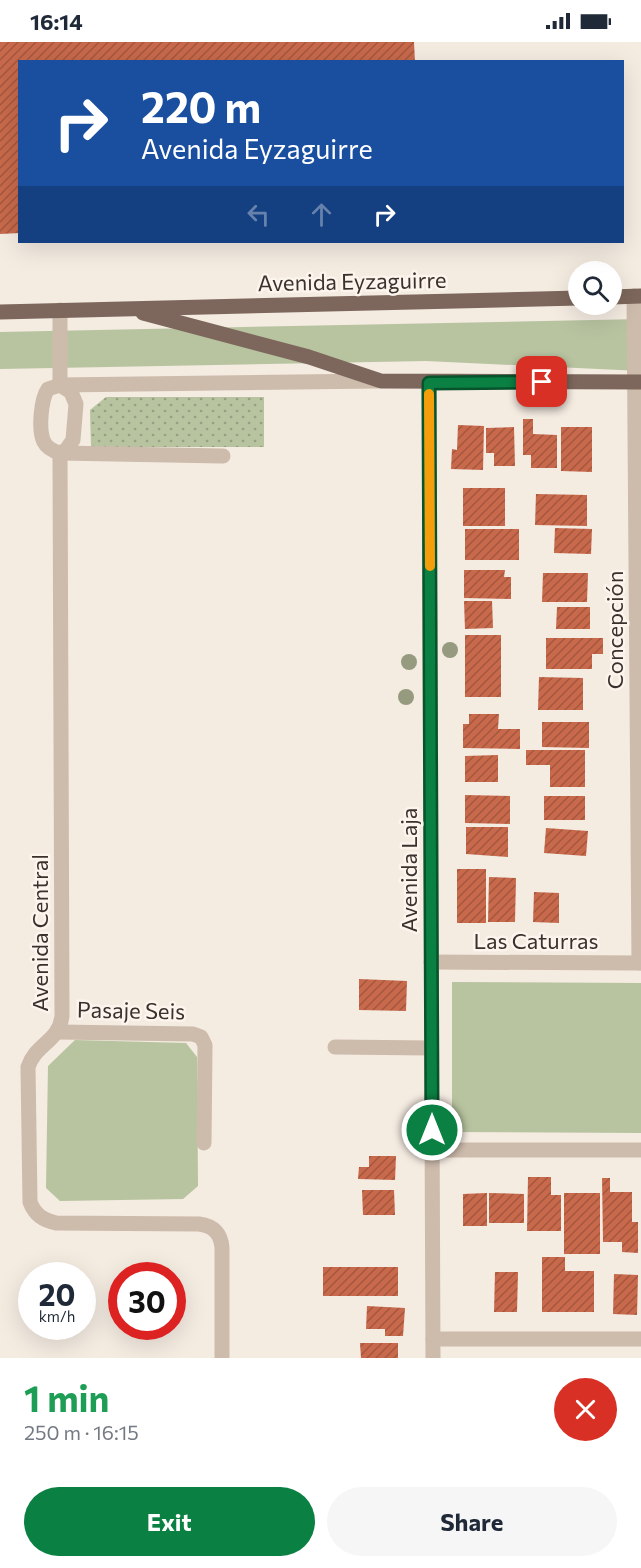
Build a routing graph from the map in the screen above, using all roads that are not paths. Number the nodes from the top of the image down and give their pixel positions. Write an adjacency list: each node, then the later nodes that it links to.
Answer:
1 (637, 296): 2 (main road); 8 (street, Concepción)
2 (622, 297)
3 (568, 298): 4 (main road, Avenida Eyzaguirre)
4 (126, 308): 5 (main road, Avenida Eyzaguirre); 7 (main road, Avenida Eyzaguirre)
5 (60, 310): 6 (main road, Avenida Eyzaguirre); 10 (street)
6 (0, 312)
7 (381, 381): 9 (main road, Avenida Eyzaguirre); 10 (street, Avenida Eyzaguirre)
8 (638, 382): 9 (main road, Avenida Eyzaguirre); 14 (street, Concepción)
9 (429, 383): 13 (street, Avenida Laja)
10 (60, 385): 11 (street); 11 (street)
11 (60, 453): 12 (street); 15 (street, Avenida Central)
12 (223, 456)
13 (431, 962): 14 (street, Las Caturras); 17 (street, Avenida Laja)
14 (640, 963)
15 (58, 1032): 18 (street, Pasaje Seis); 23 (street, Avenida Central)
16 (335, 1047): 17 (street)
17 (431, 1048): 19 (street, Avenida Laja)
18 (204, 1143)
19 (432, 1150): 20 (street); 21 (street, Avenida Laja)
20 (641, 1150)
21 (433, 1339): 22 (street); 24 (street, Avenida Laja)
22 (641, 1339)
23 (222, 1358)
24 (433, 1358)

